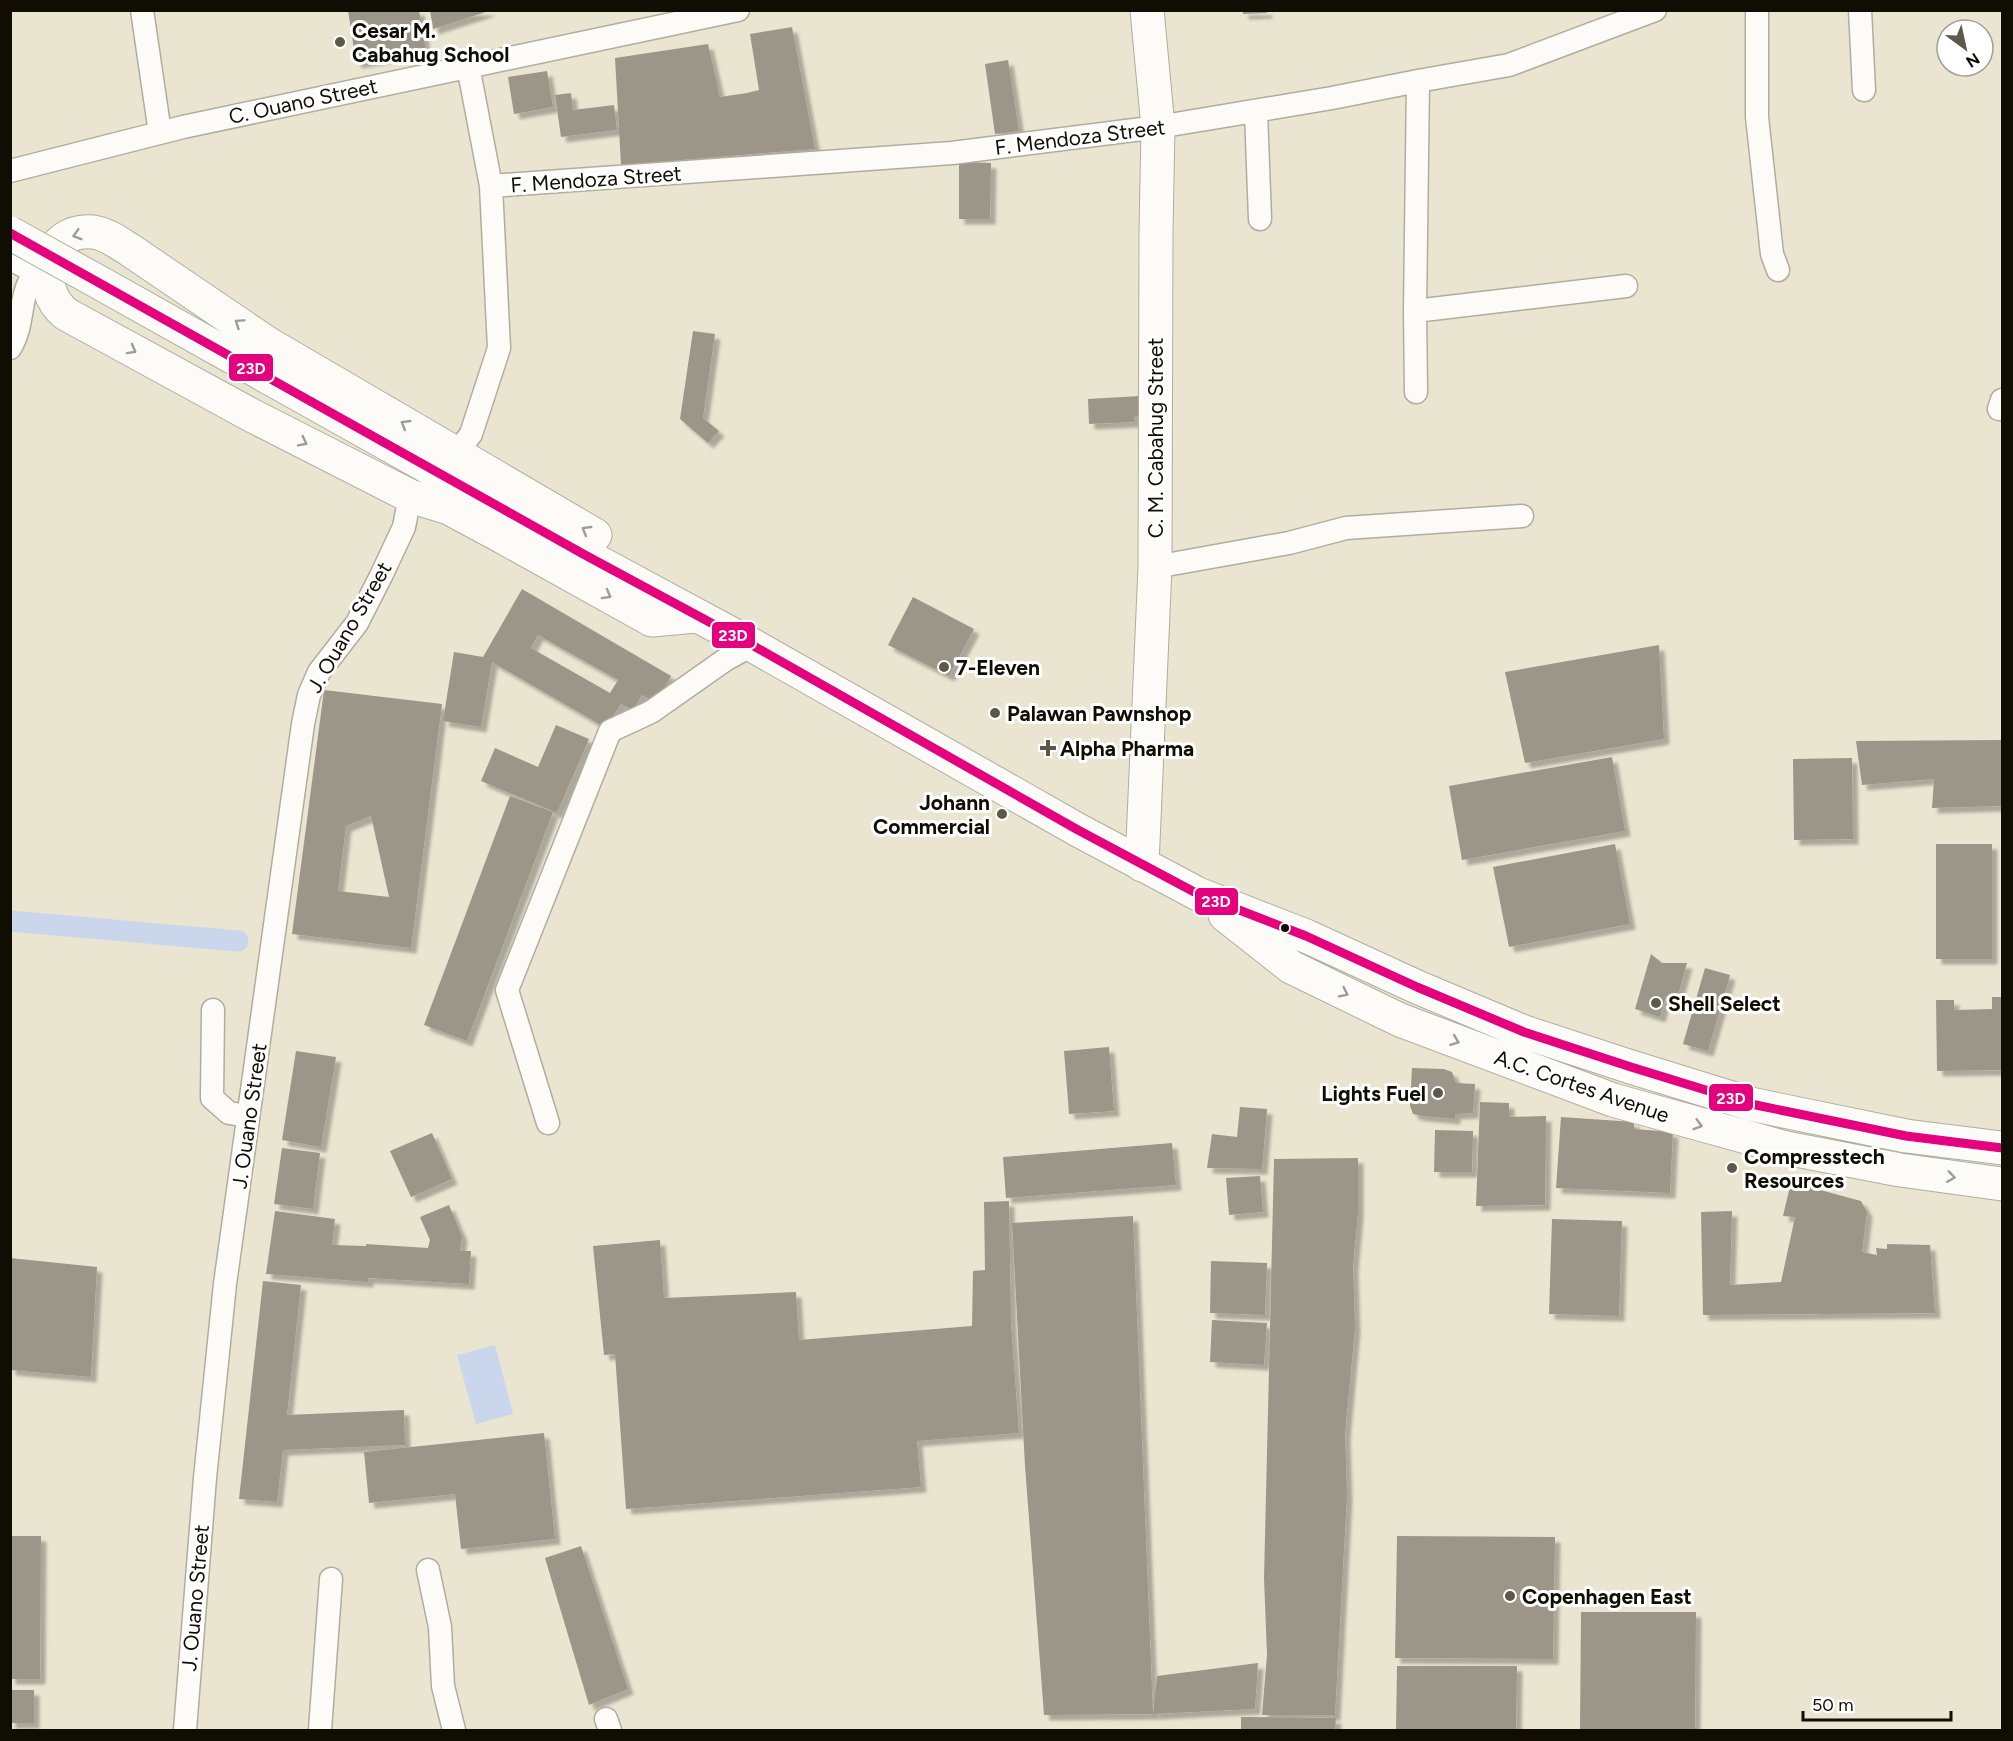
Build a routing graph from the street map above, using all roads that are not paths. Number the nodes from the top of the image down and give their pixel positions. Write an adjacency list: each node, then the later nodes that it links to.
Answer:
1 (142, 10): 12 (street)
2 (738, 10): 7 (street, C. Ouano Street)
3 (1147, 10): 11 (main road, C. M. Cabahug Street)
4 (1655, 10): 8 (street, F. Mendoza Street)
5 (1757, 10): 19 (street)
6 (1860, 10): 9 (street)
7 (468, 66): 12 (street, C. Ouano Street); 14 (street)
8 (1418, 81): 10 (street, F. Mendoza Street); 21 (street)
9 (1864, 90)
10 (1256, 112): 11 (street, F. Mendoza Street); 15 (street)
11 (1158, 127): 14 (street, F. Mendoza Street); 27 (main road, C. M. Cabahug Street)
12 (160, 133): 13 (street, C. Ouano Street)
13 (10, 171)
14 (491, 186): 24 (street)
15 (1260, 219)
16 (10, 233): 28 (main road, A.C. Cortes Avenue, bridge)
17 (10, 259): 18 (street)
18 (42, 267): 22 (street); 24 (main road, one-way to 18); 25 (main road, one-way to 25)
19 (1778, 270)
20 (1626, 286): 21 (street)
21 (1415, 311): 23 (street)
22 (10, 348)
23 (1416, 392)
24 (456, 454): 30 (main road, one-way to 24)
25 (407, 512): 28 (main road, one-way to 28); 34 (street, J. Ouano Street)
26 (1522, 516): 27 (street)
27 (1155, 567): 31 (main road, C. M. Cabahug Street)
28 (698, 616): 29 (main road, A.C. Cortes Avenue)
29 (752, 645): 30 (main road, A.C. Cortes Avenue); 35 (street)
30 (1078, 830): 31 (main road, A.C. Cortes Avenue)
31 (1142, 865): 32 (main road, A.C. Cortes Avenue)
32 (1198, 894): 36 (main road, A.C. Cortes Avenue); 37 (main road, A.C. Cortes Avenue, one-way to 37)
33 (213, 1011): 34 (street)
34 (248, 1116): 40 (street, J. Ouano Street)
35 (548, 1123)
36 (2002, 1149)
37 (2002, 1184)
38 (428, 1570): 42 (street)
39 (331, 1579): 41 (street)
40 (185, 1731)
41 (320, 1731)
42 (454, 1731)

